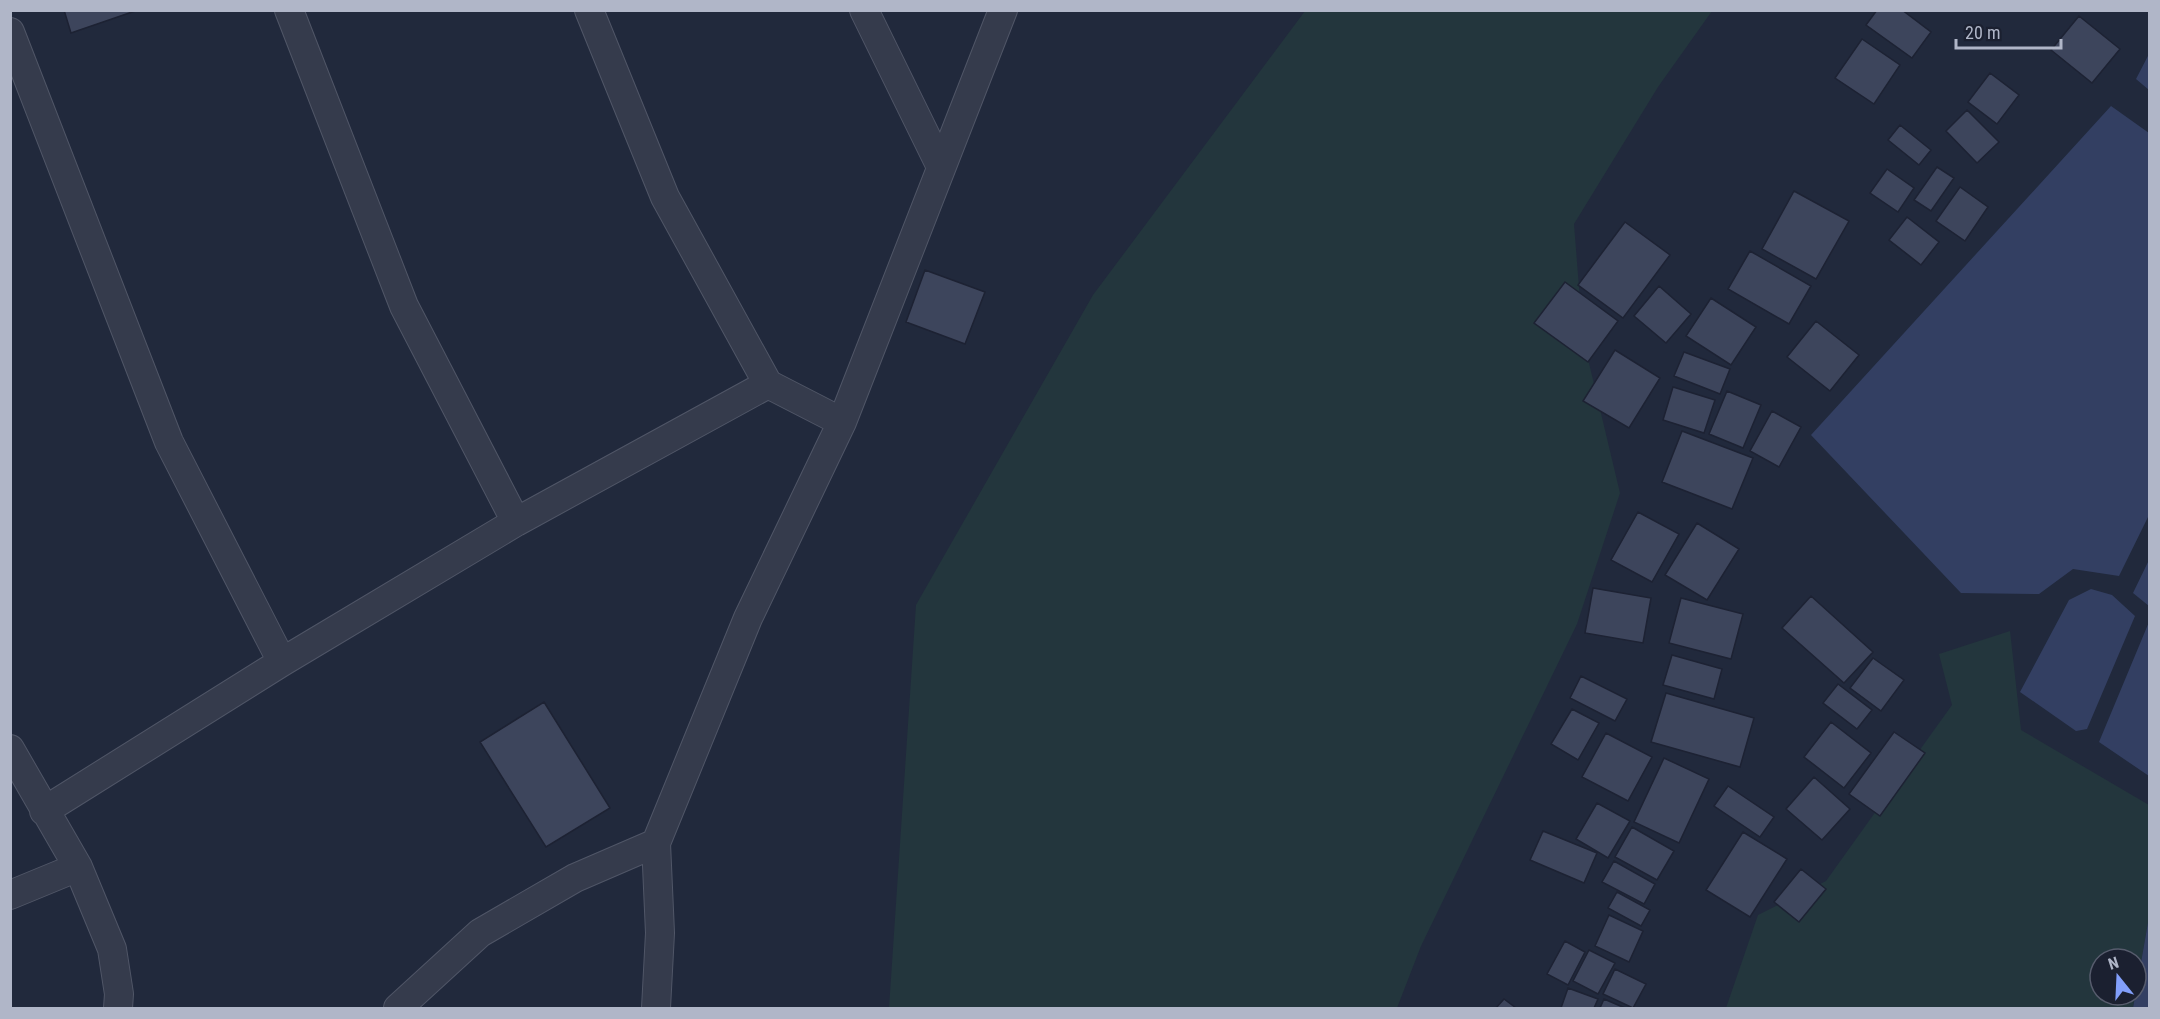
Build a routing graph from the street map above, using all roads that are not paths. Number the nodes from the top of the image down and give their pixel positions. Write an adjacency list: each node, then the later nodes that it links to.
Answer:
1 (289, 10): 9 (street)
2 (589, 10): 7 (street)
3 (864, 10): 6 (street)
4 (1003, 10): 6 (street)
5 (10, 32): 10 (street)
6 (941, 167): 8 (street)
7 (768, 384): 8 (street); 9 (street)
8 (842, 422): 13 (street)
9 (516, 522): 10 (street)
10 (282, 662): 12 (street)
11 (10, 750): 12 (street)
12 (44, 811): 14 (street)
13 (656, 843): 17 (street); 18 (street)
14 (78, 867): 15 (street); 16 (street)
15 (10, 895)
16 (118, 1008)
17 (398, 1008)
18 (656, 1008)

